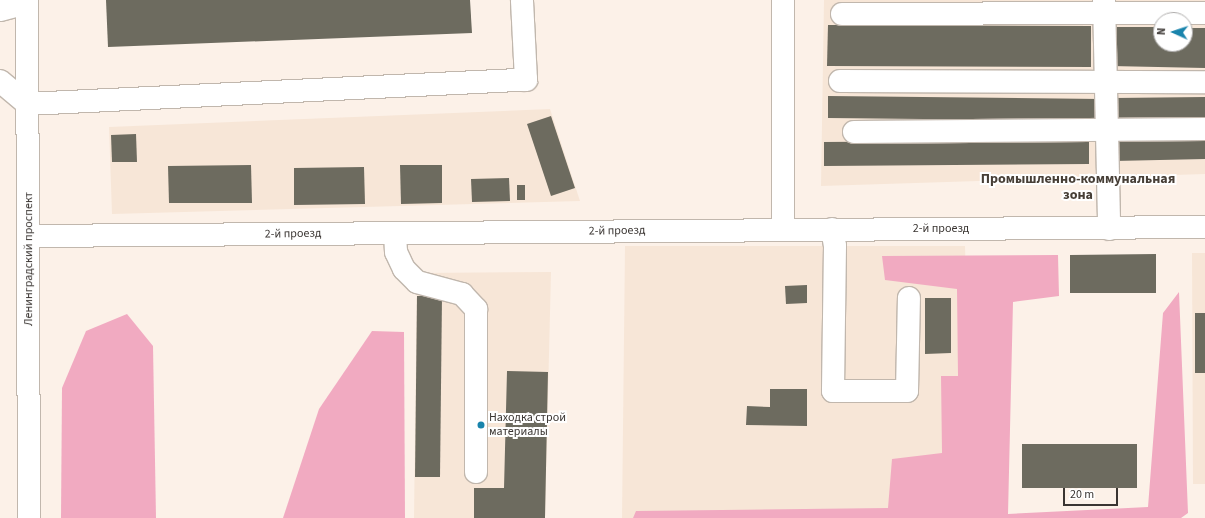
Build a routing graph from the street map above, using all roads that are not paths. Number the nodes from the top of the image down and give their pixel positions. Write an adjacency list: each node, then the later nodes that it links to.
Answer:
1 (522, 0): 12 (street)
2 (783, 0): 17 (street)
3 (27, 2): 5 (street); 12 (street, Ленинградский проспект)
4 (1104, 6): 6 (street); 7 (street); 10 (street)
5 (0, 10)
6 (1205, 13)
7 (842, 14)
8 (0, 81): 12 (street)
9 (840, 81): 10 (street)
10 (1105, 82): 11 (street); 14 (street)
11 (1205, 82)
12 (27, 104): 21 (street, Ленинградский проспект)
13 (1205, 129): 14 (street)
14 (1106, 131): 15 (street); 19 (street)
15 (854, 132)
16 (1205, 227): 19 (street, 2-й проезд)
17 (783, 229): 18 (street, 2-й проезд); 20 (street, 2-й проезд)
18 (832, 229): 19 (street, 2-й проезд); 22 (street)
19 (1109, 229)
20 (394, 233): 21 (street, 2-й проезд); 23 (street)
21 (29, 236): 24 (street, Ленинградский проспект)
22 (909, 298)
23 (476, 472)
24 (29, 518)

